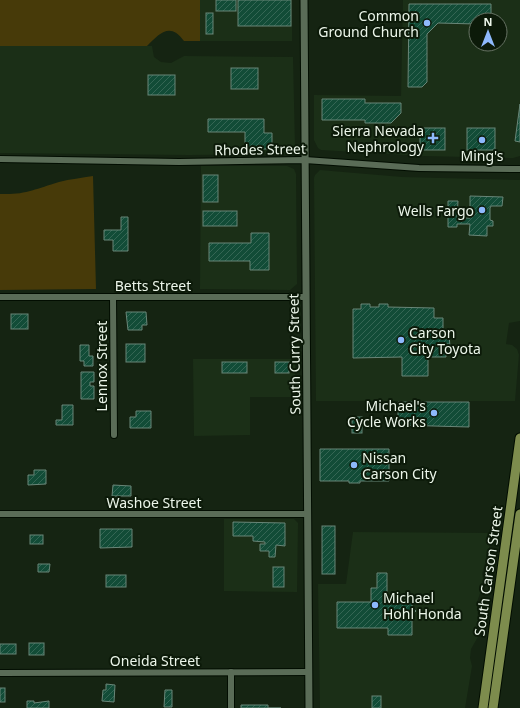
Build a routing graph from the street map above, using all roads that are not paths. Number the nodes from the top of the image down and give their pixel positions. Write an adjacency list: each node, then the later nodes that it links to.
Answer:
1 (304, 0): 3 (street, South Curry Street)
2 (0, 160): 3 (street, Rhodes Street)
3 (305, 160): 4 (street, Rhodes Street); 7 (street, South Curry Street)
4 (520, 169)
5 (0, 296): 6 (street, Betts Street)
6 (113, 297): 7 (street, Betts Street); 8 (street, Lennox Street)
7 (306, 297): 11 (street, South Curry Street)
8 (114, 434)
9 (520, 438): 13 (main road, South Carson Street)
10 (0, 514): 11 (street, Washoe Street)
11 (308, 514): 16 (street, South Curry Street)
12 (520, 514): 14 (main road, South Carson Street)
13 (504, 558): 14 (street); 20 (main road, South Carson Street)
14 (517, 559): 21 (main road, South Carson Street)
15 (231, 672): 16 (street, Oneida Street); 17 (street, Oneida Street); 18 (street)
16 (310, 672): 19 (street, South Curry Street)
17 (0, 673)
18 (231, 708)
19 (310, 708)
20 (483, 708)
21 (494, 708)

